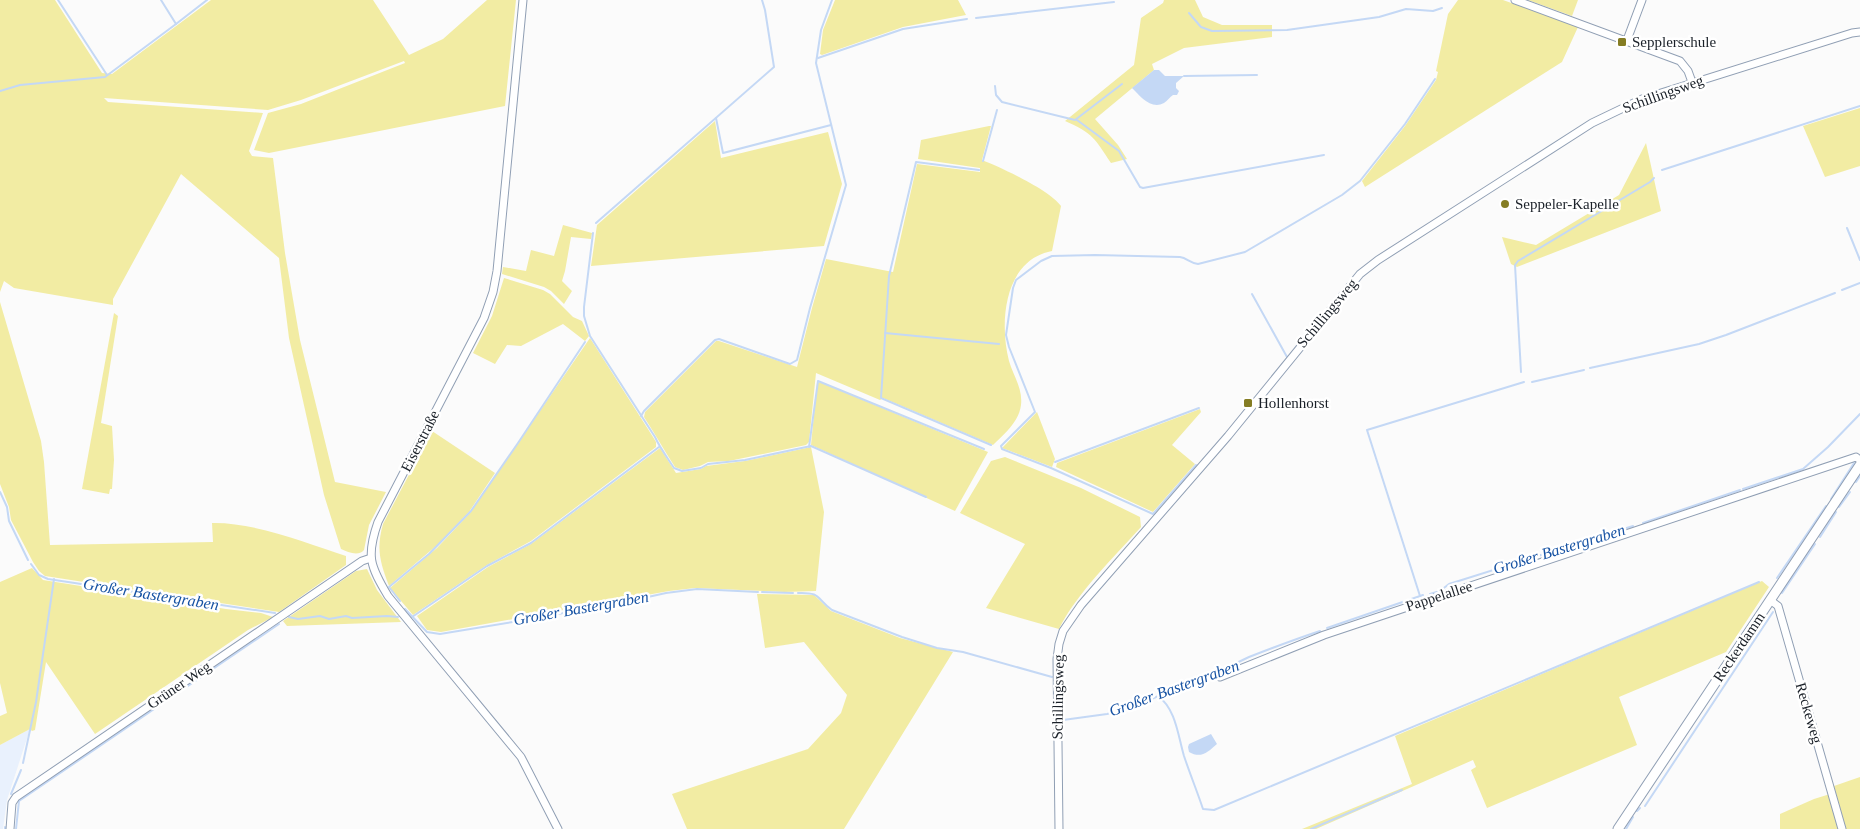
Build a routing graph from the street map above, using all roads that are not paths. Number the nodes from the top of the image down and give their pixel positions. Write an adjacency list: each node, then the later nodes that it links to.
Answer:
1 (523, 0): 9 (street, Eiserstraße)
2 (1515, 0): 5 (street)
3 (1642, 0): 5 (street)
4 (1860, 32): 6 (street, Schillingsweg)
5 (1627, 40): 6 (street)
6 (1692, 82): 14 (street, Schillingsweg)
7 (1860, 460): 11 (street, Pappelallee)
8 (1860, 465): 10 (street, Reckerdamm)
9 (371, 558): 12 (street, Grüner Weg); 13 (street, Eiserstraße)
10 (1770, 600): 15 (street, Reckerdamm); 16 (street, Reckeweg)
11 (1220, 677)
12 (10, 829)
13 (558, 829)
14 (1059, 829)
15 (1618, 829)
16 (1842, 829)

